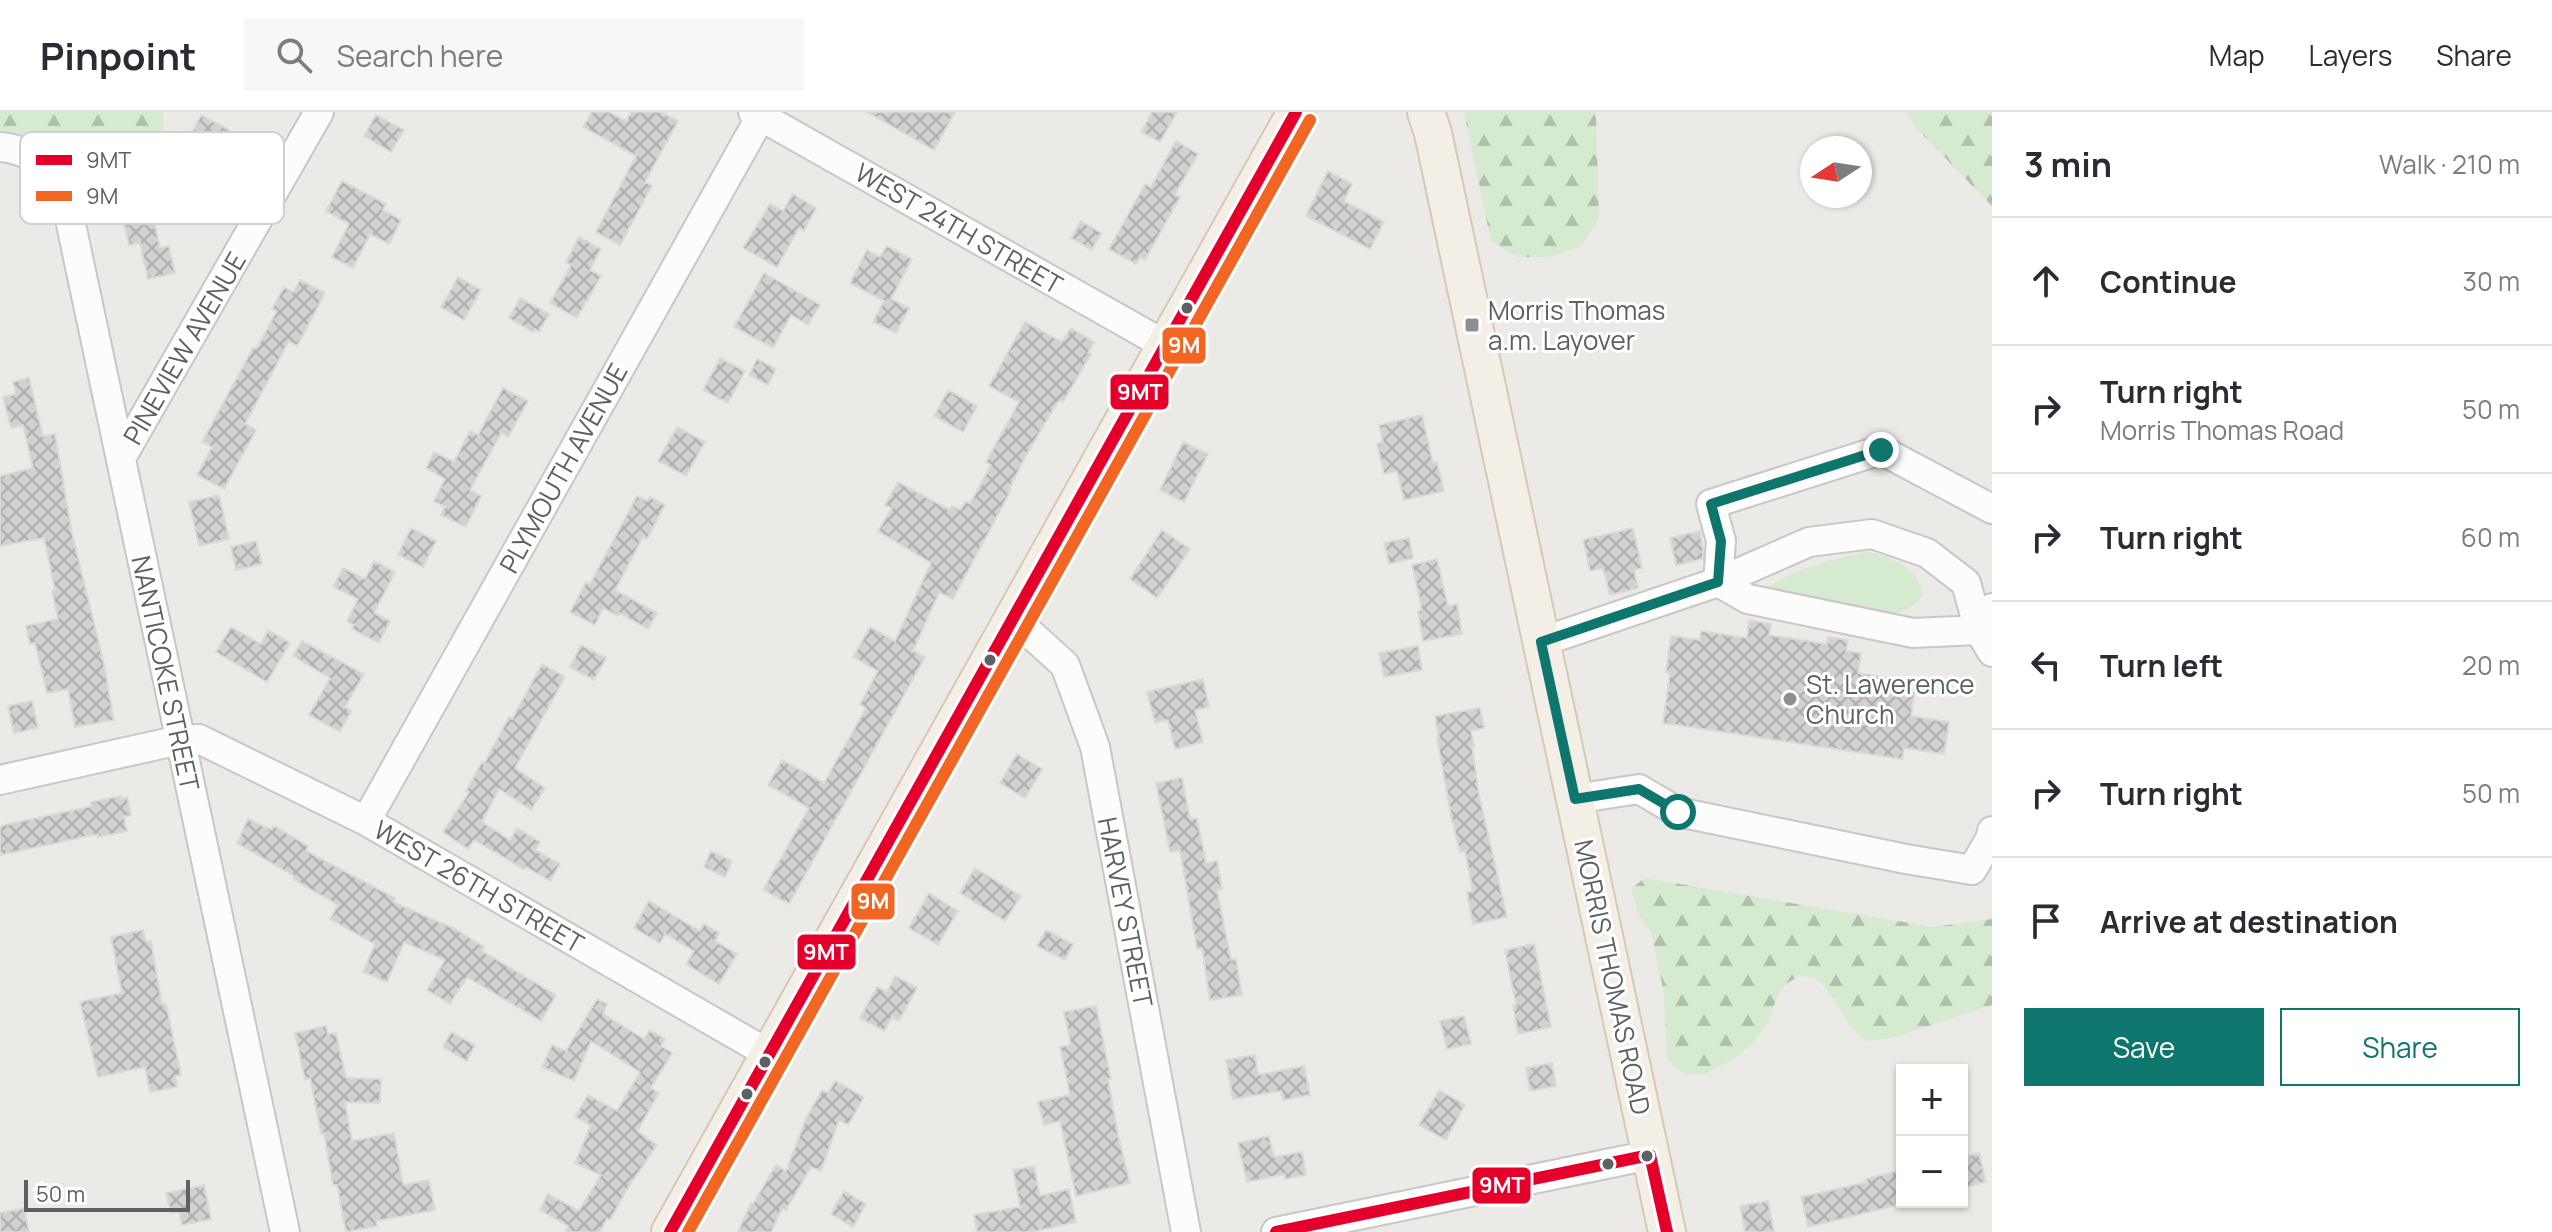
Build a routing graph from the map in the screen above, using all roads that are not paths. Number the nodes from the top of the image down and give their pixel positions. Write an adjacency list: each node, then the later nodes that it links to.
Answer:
1 (319, 112): 5 (street, PINEVIEW AVENUE)
2 (1296, 112): 8 (main road)
3 (1426, 112): 14 (main road, MORRIS THOMAS ROAD)
4 (757, 114): 8 (street, WEST 24TH STREET); 18 (street, PLYMOUTH AVENUE)
5 (284, 173)
6 (71, 224): 9 (street, NANTICOKE STREET)
7 (255, 224): 9 (street, PINEVIEW AVENUE)
8 (1165, 345): 12 (main road)
9 (121, 458): 15 (street, NANTICOKE STREET)
10 (1992, 509): 11 (street)
11 (1718, 582): 13 (street); 13 (street); 14 (street)
12 (1013, 618): 20 (main road); 24 (street, HARVEY STREET)
13 (1988, 630)
14 (1541, 642): 17 (main road, MORRIS THOMAS ROAD)
15 (180, 740): 16 (street); 18 (street, WEST 26TH STREET); 22 (street, NANTICOKE STREET)
16 (0, 780)
17 (1575, 799): 19 (street); 21 (main road, MORRIS THOMAS ROAD)
18 (366, 821): 20 (street, WEST 26TH STREET)
19 (1992, 831)
20 (769, 1054): 23 (main road)
21 (1650, 1155): 25 (street); 26 (main road, MORRIS THOMAS ROAD)
22 (285, 1232)
23 (670, 1232)
24 (1186, 1232)
25 (1276, 1232)
26 (1667, 1232)

